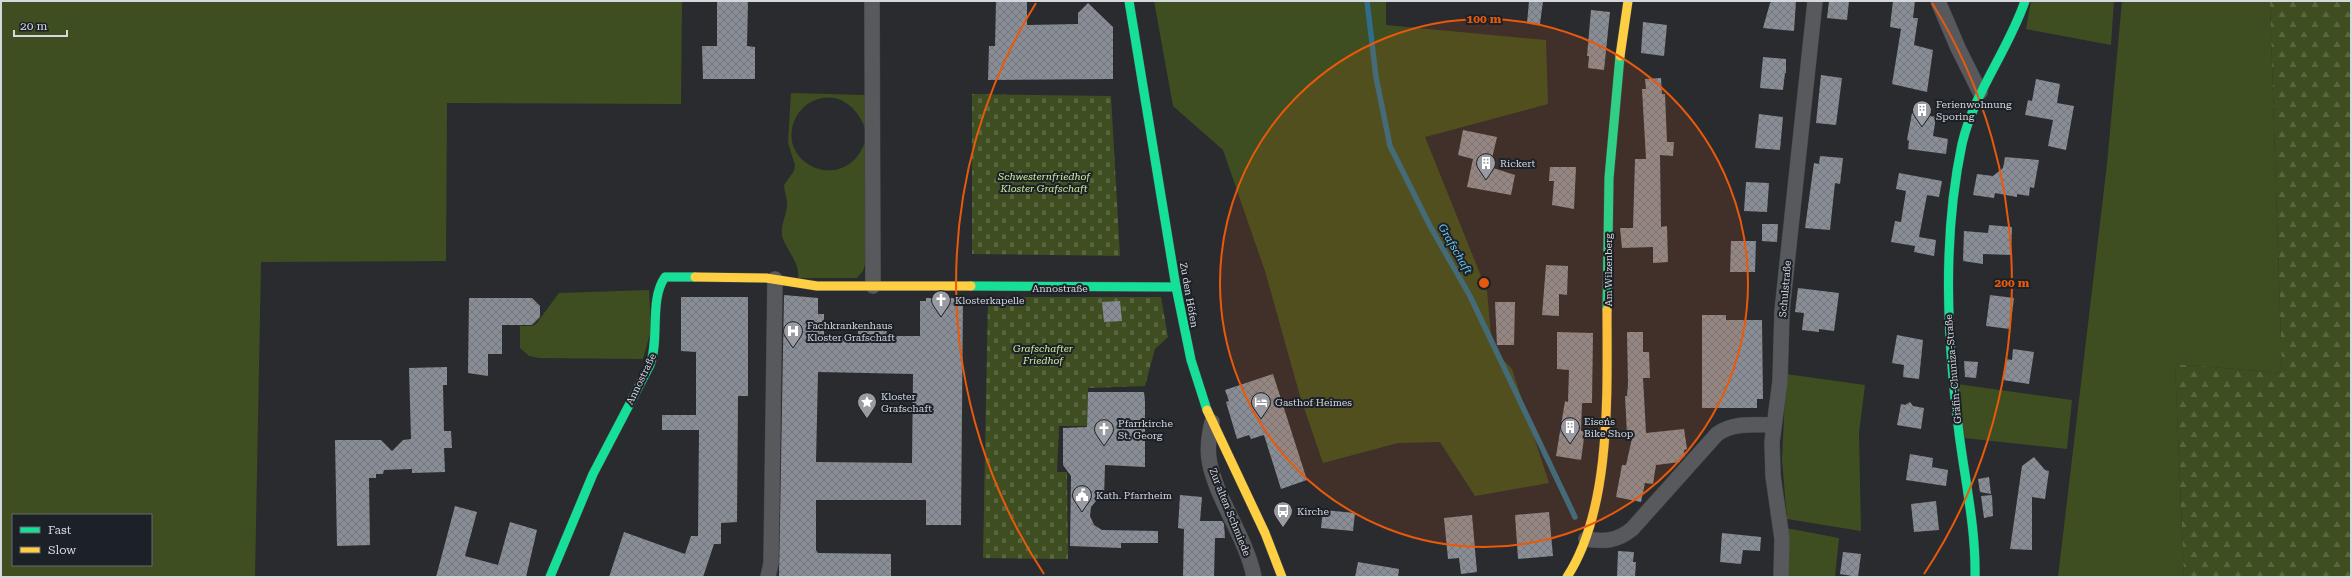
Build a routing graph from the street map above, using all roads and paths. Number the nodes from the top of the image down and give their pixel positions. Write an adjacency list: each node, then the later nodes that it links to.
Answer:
1 (872, 1): 9 (street)
2 (1129, 1): 10 (street, Zu den Höfen)
3 (1628, 1): 13 (street, Am Wilzenberg)
4 (1815, 1): 12 (street, Schulstraße)
5 (1938, 1): 7 (street)
6 (2025, 1): 7 (street, Gräfin-Chuniza-Straße)
7 (1980, 92): 20 (street, Gräfin-Chuniza-Straße)
8 (775, 279): 9 (street, Annostraße); 14 (street, Annostraße); 15 (street)
9 (873, 286): 10 (street, Annostraße)
10 (1176, 287): 11 (street, Zu den Höfen)
11 (1212, 422): 16 (street, Zur alten Schmiede); 17 (street, Zu den Höfen)
12 (1774, 425): 13 (street); 19 (street, Schulstraße)
13 (1586, 539): 18 (street, Am Wilzenberg)
14 (550, 577)
15 (768, 577)
16 (1254, 577)
17 (1282, 577)
18 (1567, 577)
19 (1782, 577)
20 (1975, 577)

